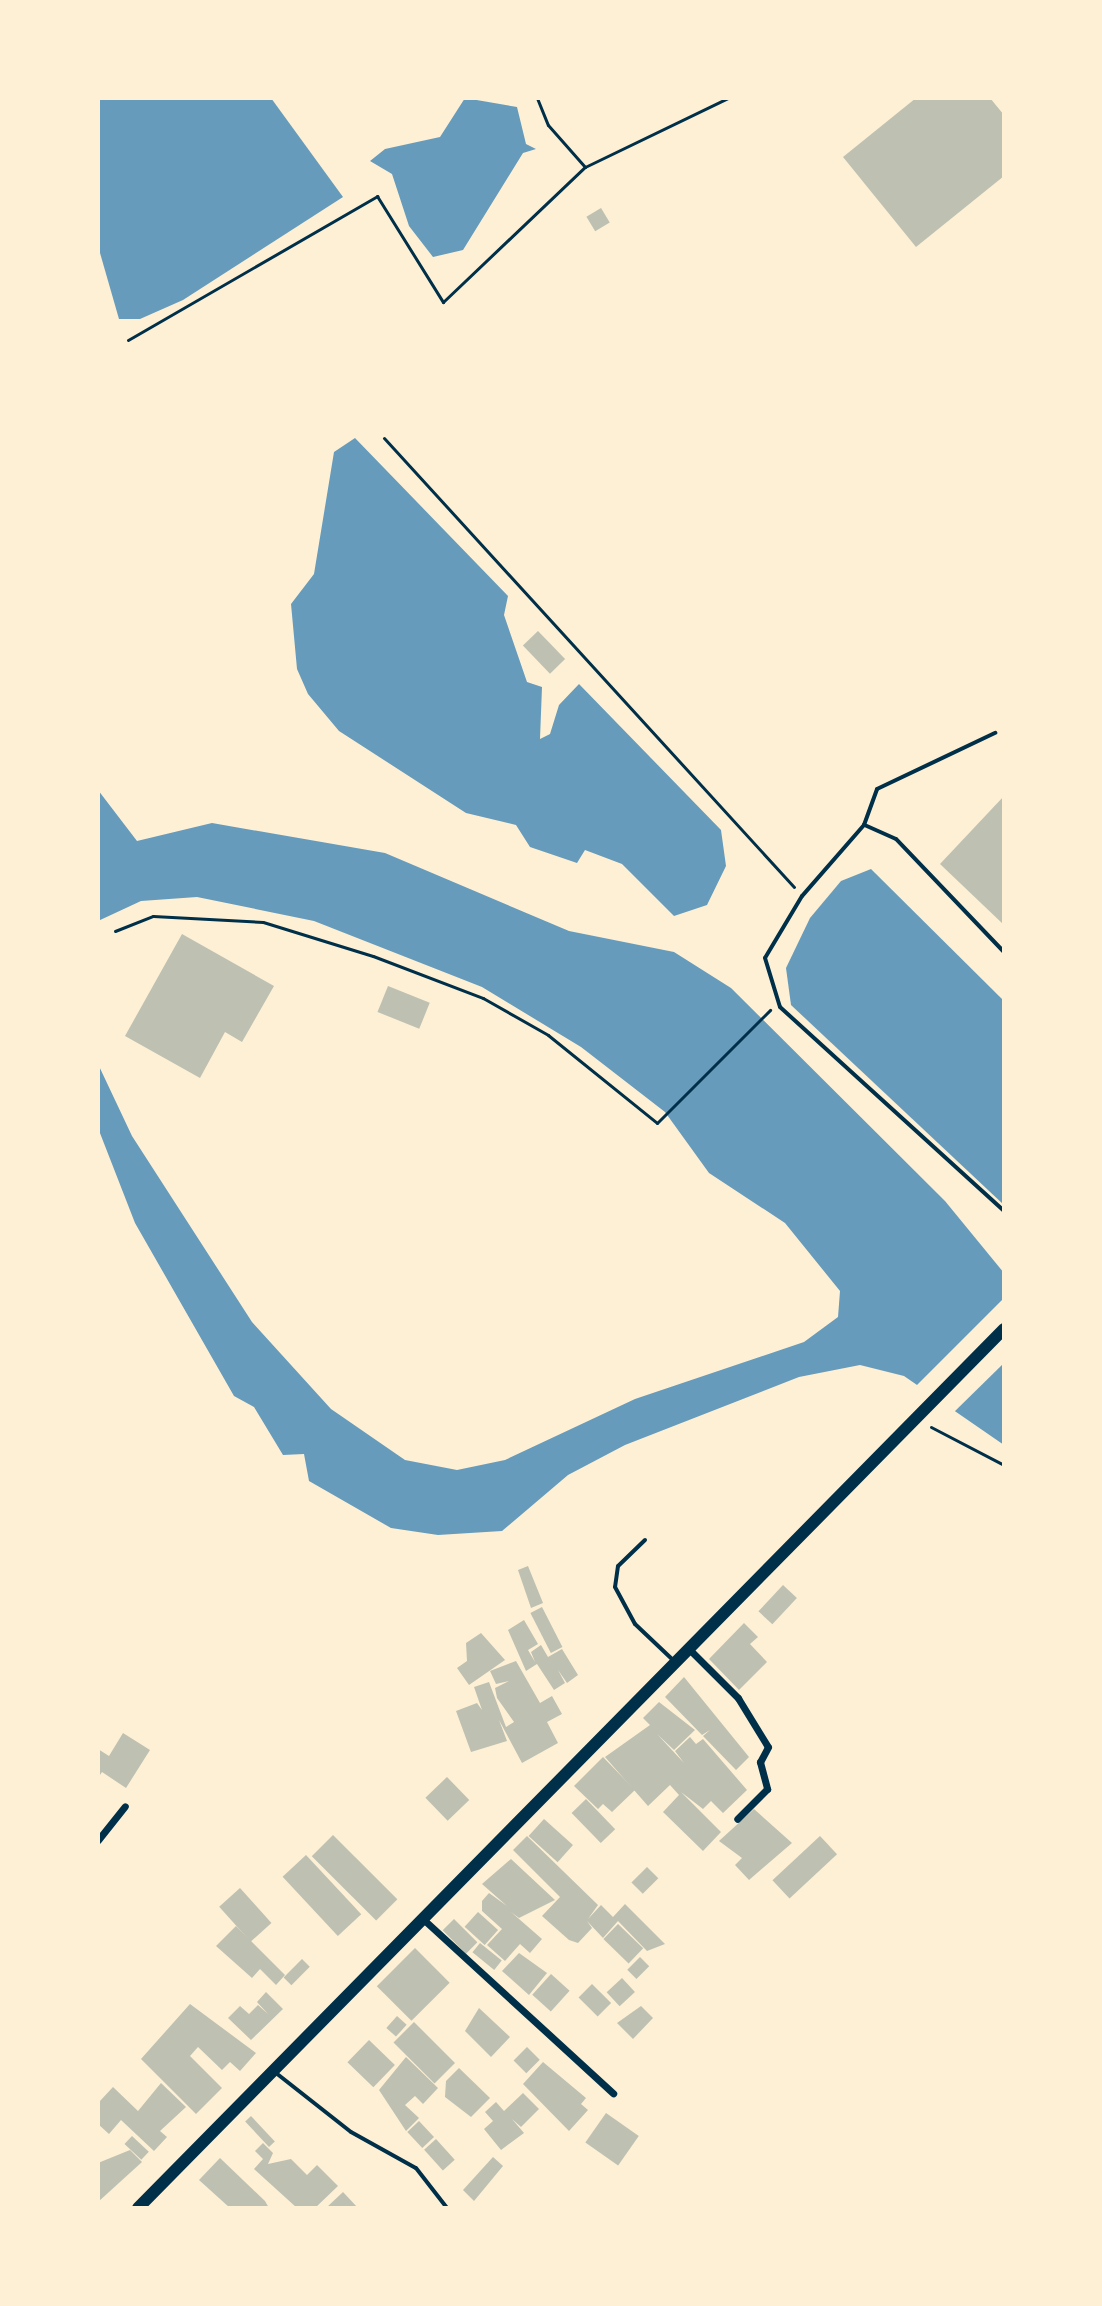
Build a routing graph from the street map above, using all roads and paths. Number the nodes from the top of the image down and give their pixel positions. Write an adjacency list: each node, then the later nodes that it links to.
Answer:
1 (537, 98): 3 (path)
2 (728, 98): 3 (path)
3 (585, 167): 4 (path)
4 (128, 340)
5 (384, 438): 8 (path)
6 (995, 733): 7 (lane)
7 (864, 825): 8 (lane); 10 (lane)
8 (802, 896): 12 (lane)
9 (115, 931): 11 (path)
10 (1004, 952)
11 (761, 1014)
12 (1004, 1211)
13 (1004, 1329): 14 (highway)
14 (917, 1419): 15 (path); 17 (highway)
15 (1004, 1465)
16 (645, 1540): 18 (lane)
17 (690, 1650): 18 (highway); 20 (street)
18 (677, 1664): 22 (highway)
19 (125, 1806): 21 (street)
20 (737, 1819)
21 (98, 1840)
22 (423, 1919): 23 (highway); 24 (street)
23 (274, 2071): 25 (highway); 26 (lane)
24 (613, 2093)
25 (138, 2208)
26 (447, 2208)

